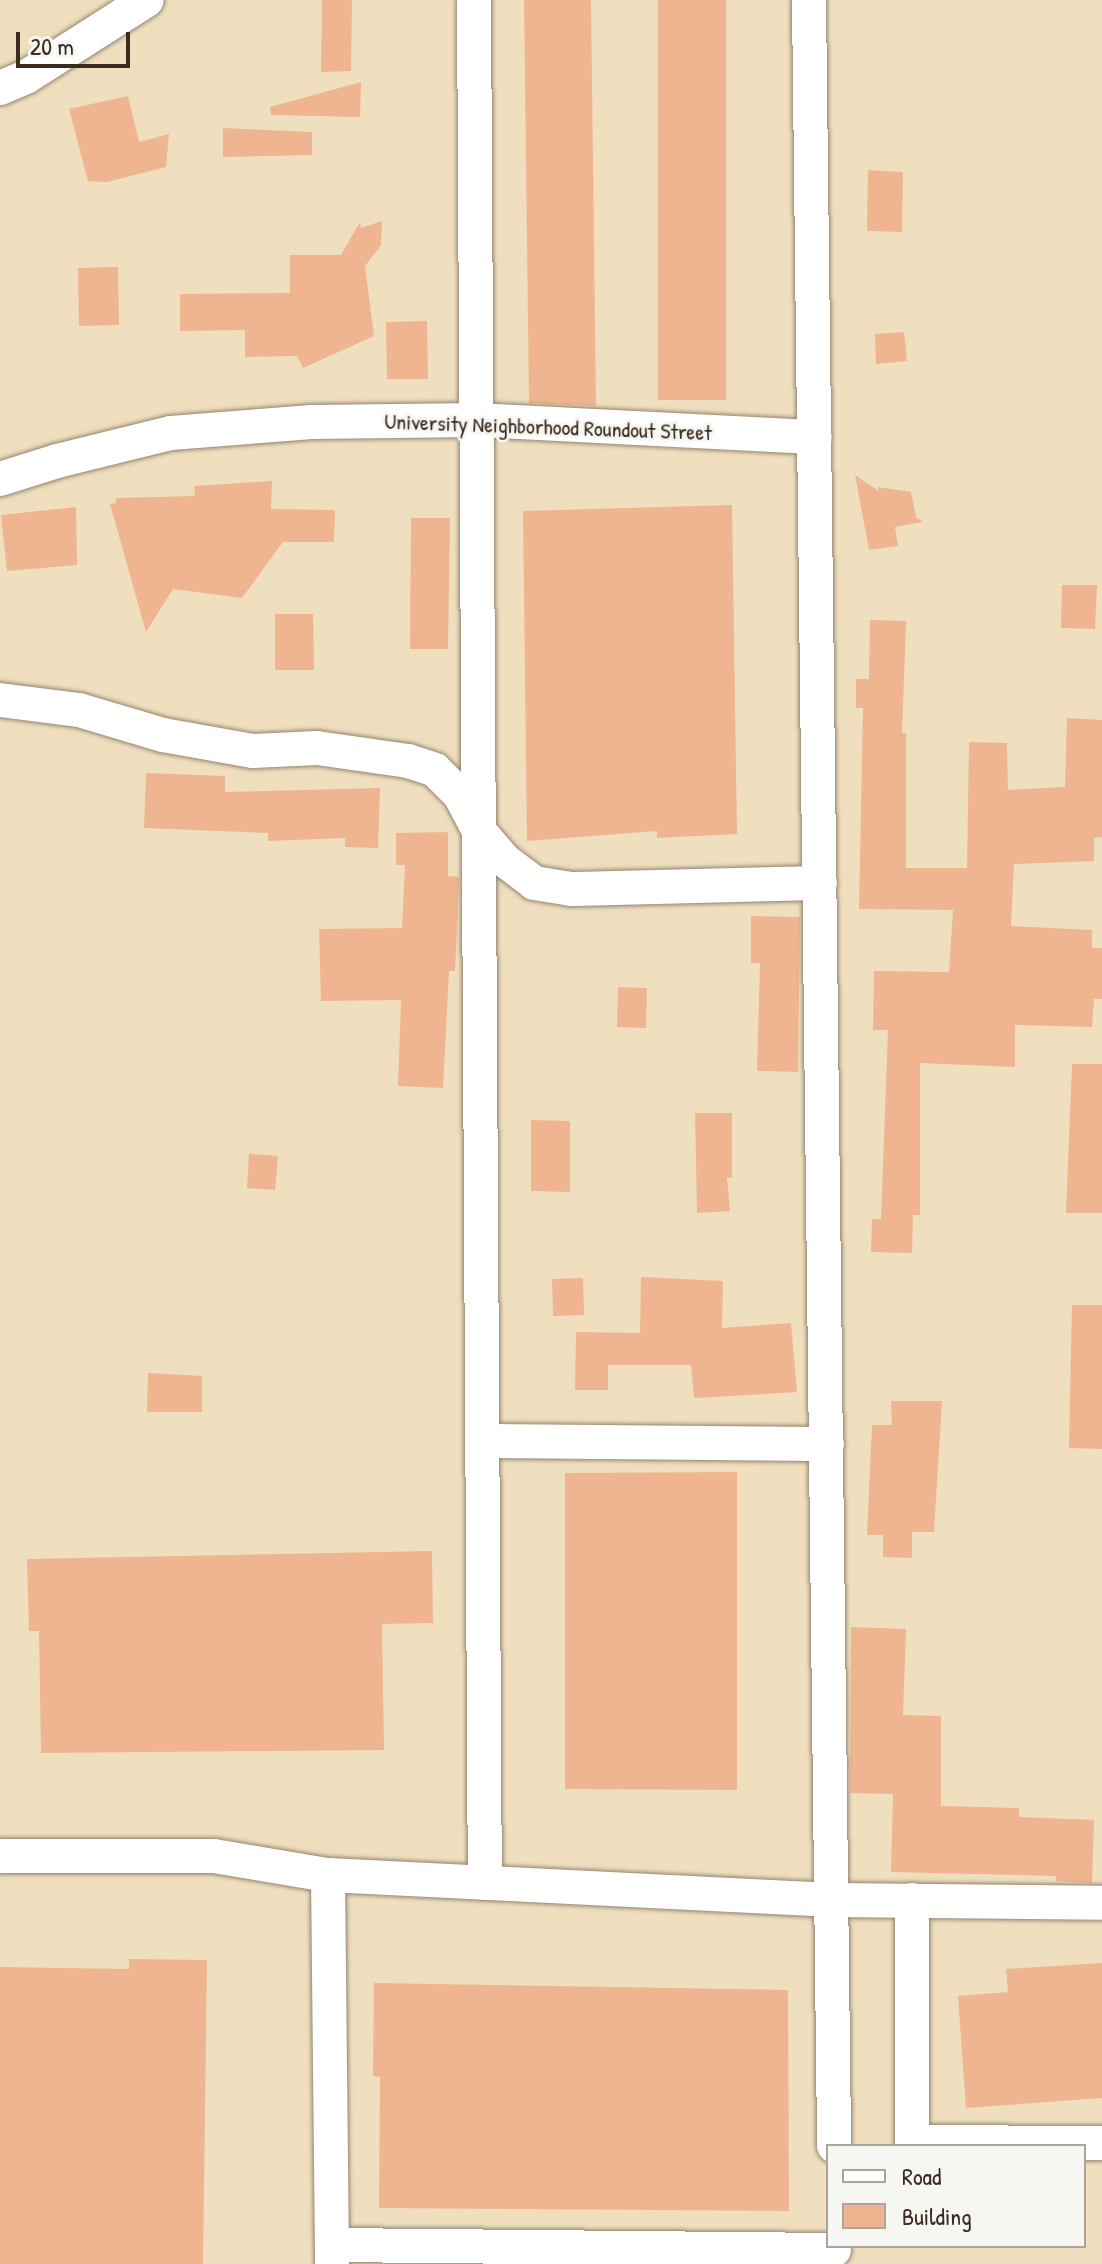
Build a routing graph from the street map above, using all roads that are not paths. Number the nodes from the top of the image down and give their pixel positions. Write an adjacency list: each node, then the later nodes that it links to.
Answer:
1 (147, 0): 4 (street)
2 (474, 0): 5 (street)
3 (809, 0): 6 (street)
4 (0, 88)
5 (478, 420): 6 (street, University Neighborhood Roundout Street); 7 (street, University Neighborhood Roundout Street); 9 (street)
6 (815, 437): 10 (street)
7 (0, 479)
8 (0, 700): 9 (street)
9 (479, 831): 10 (street); 11 (street)
10 (820, 883): 12 (street)
11 (482, 1441): 12 (street); 15 (street)
12 (827, 1444): 16 (street)
13 (0, 1856): 14 (street)
14 (328, 1875): 15 (street); 22 (street)
15 (485, 1883): 16 (street)
16 (833, 1900): 17 (street); 20 (street)
17 (912, 1900): 18 (street); 19 (street)
18 (1102, 1903)
19 (1102, 2143)
20 (834, 2144)
21 (834, 2253): 22 (street)
22 (332, 2255)

